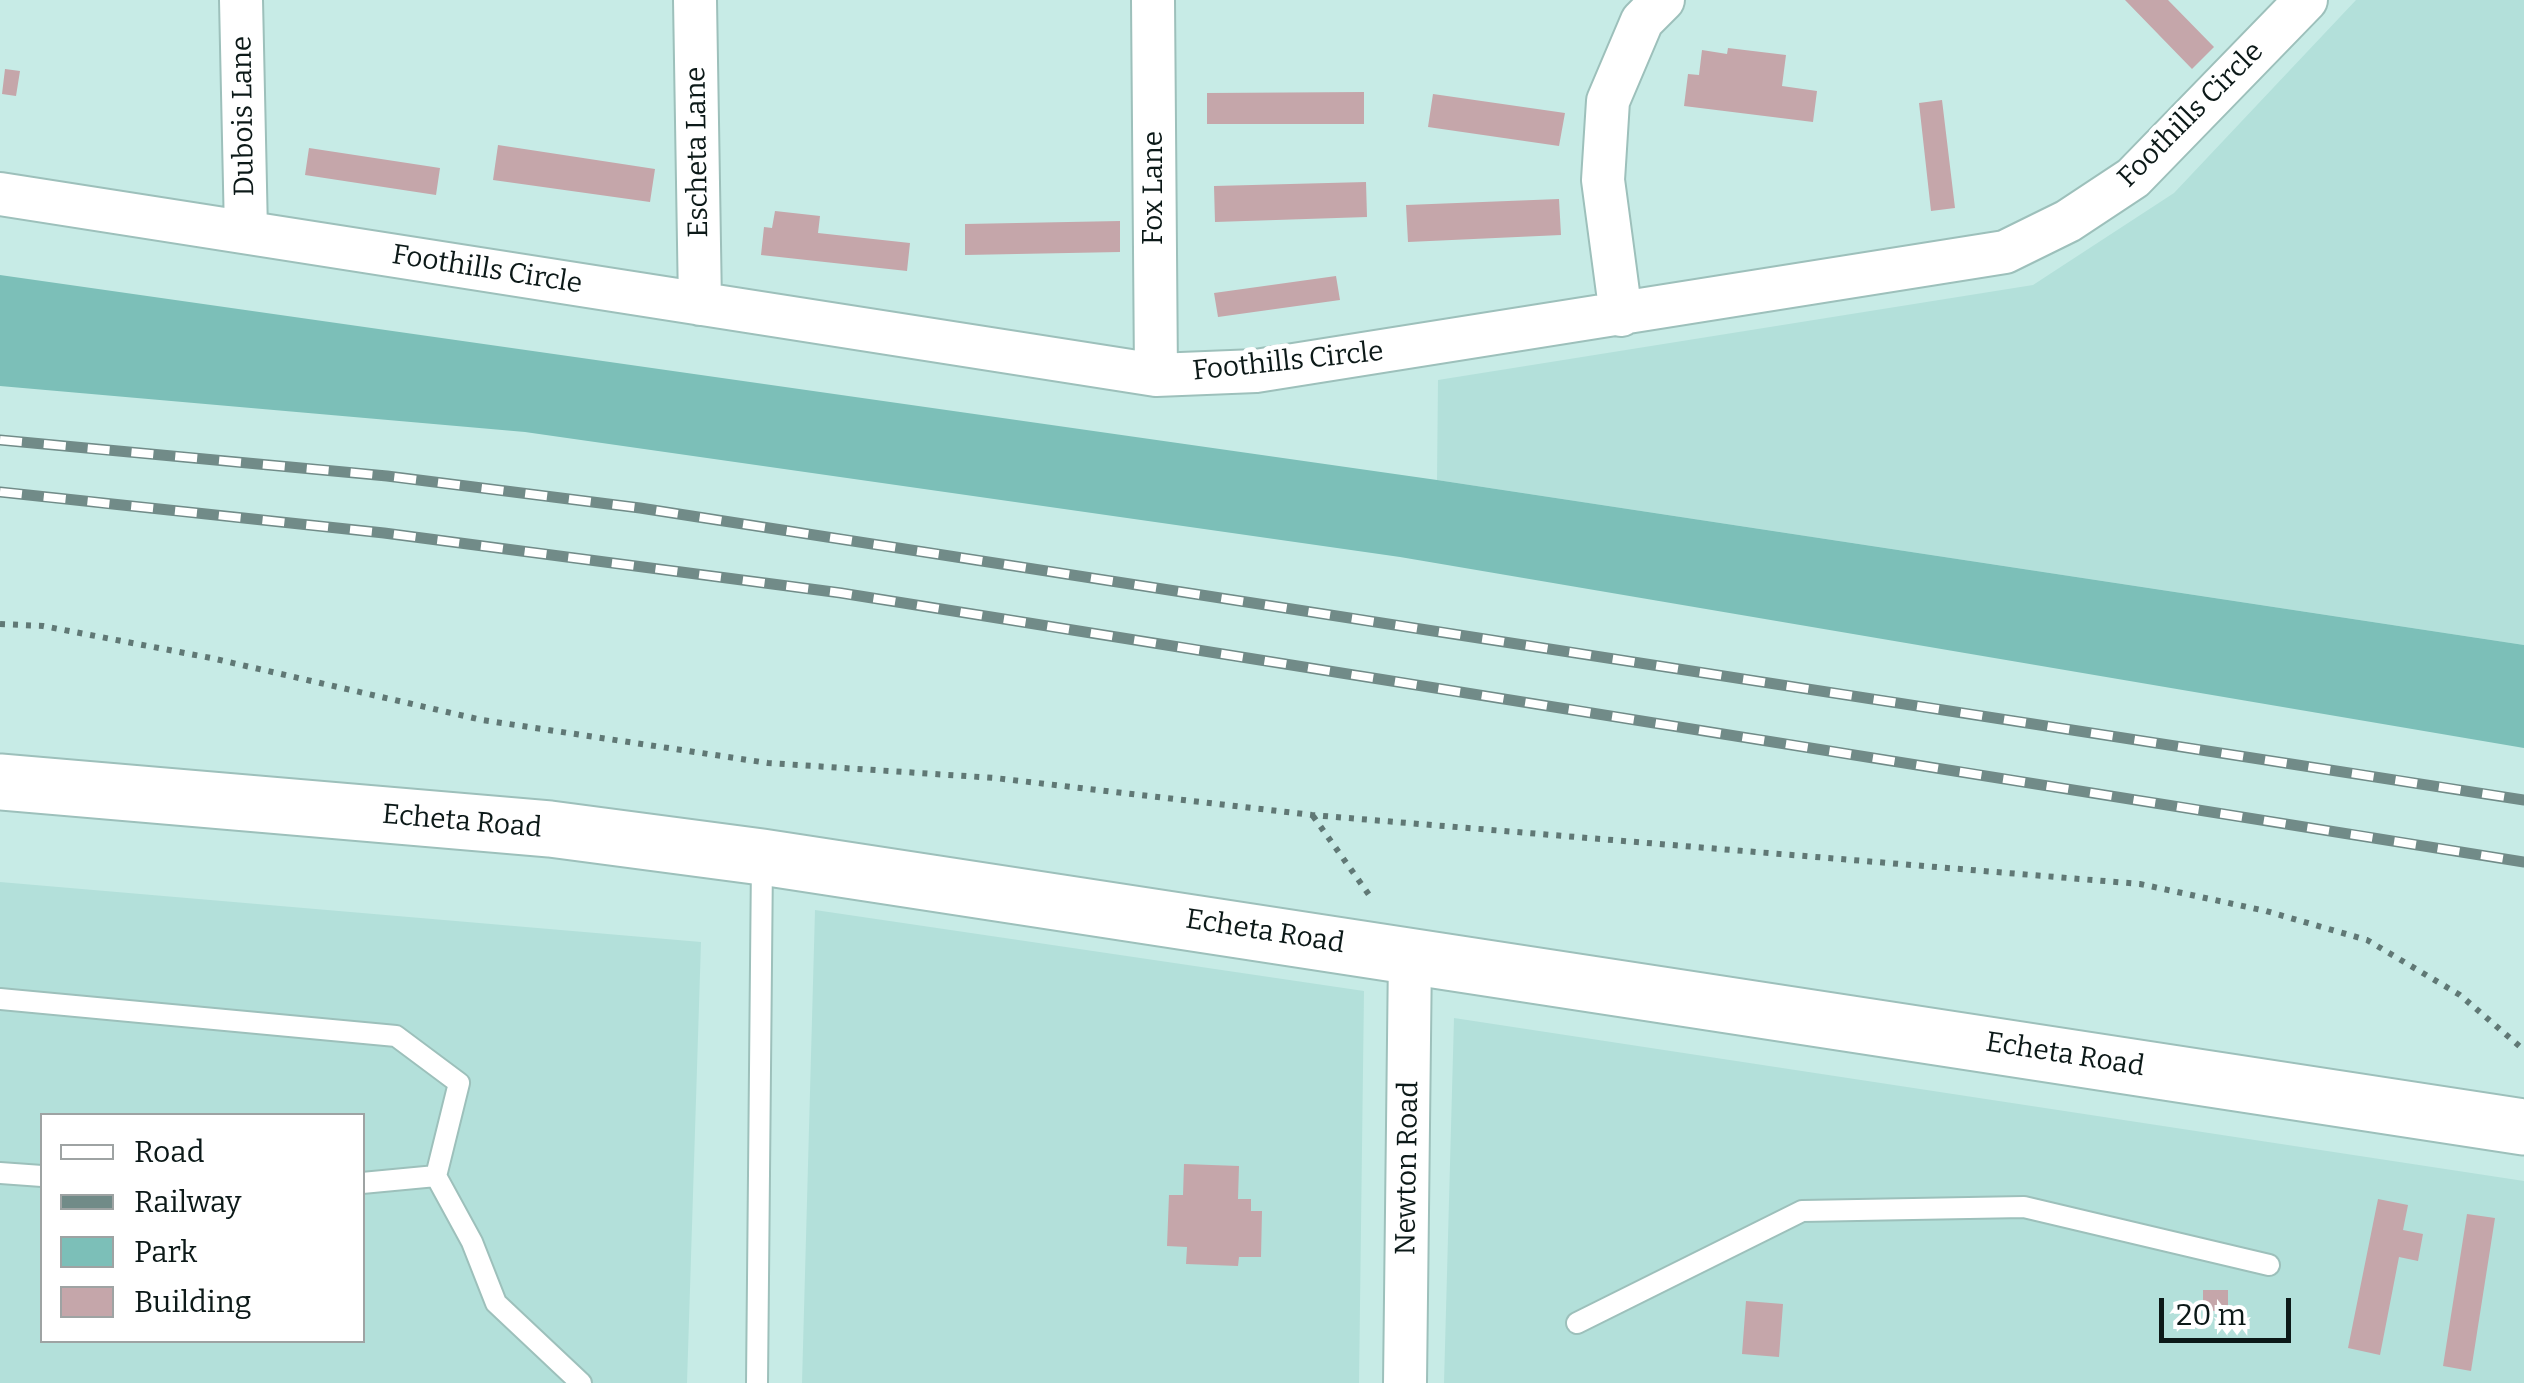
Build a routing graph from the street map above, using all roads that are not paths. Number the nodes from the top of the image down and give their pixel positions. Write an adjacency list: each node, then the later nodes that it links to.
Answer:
1 (241, 0): 7 (street, Dubois Lane)
2 (696, 0): 8 (street, Escheta Lane)
3 (1153, 0): 10 (street, Fox Lane)
4 (1663, 0): 9 (street)
5 (2306, 0): 9 (street, Foothills Circle)
6 (0, 194): 7 (street, Foothills Circle)
7 (246, 232): 8 (street, Foothills Circle)
8 (700, 304): 10 (street, Foothills Circle)
9 (1621, 315): 10 (street, Foothills Circle)
10 (1156, 375)
11 (0, 782): 12 (street, Echeta Road)
12 (762, 857): 13 (street, Echeta Road); 23 (lane)
13 (1410, 954): 15 (street, Echeta Road); 24 (street, Newton Road)
14 (0, 999): 18 (lane)
15 (2524, 1127)
16 (0, 1172): 17 (lane)
17 (40, 1176)
18 (436, 1176): 19 (lane); 22 (lane)
19 (365, 1183)
20 (2270, 1265): 21 (lane)
21 (1577, 1323)
22 (582, 1383)
23 (757, 1383)
24 (1405, 1383)

